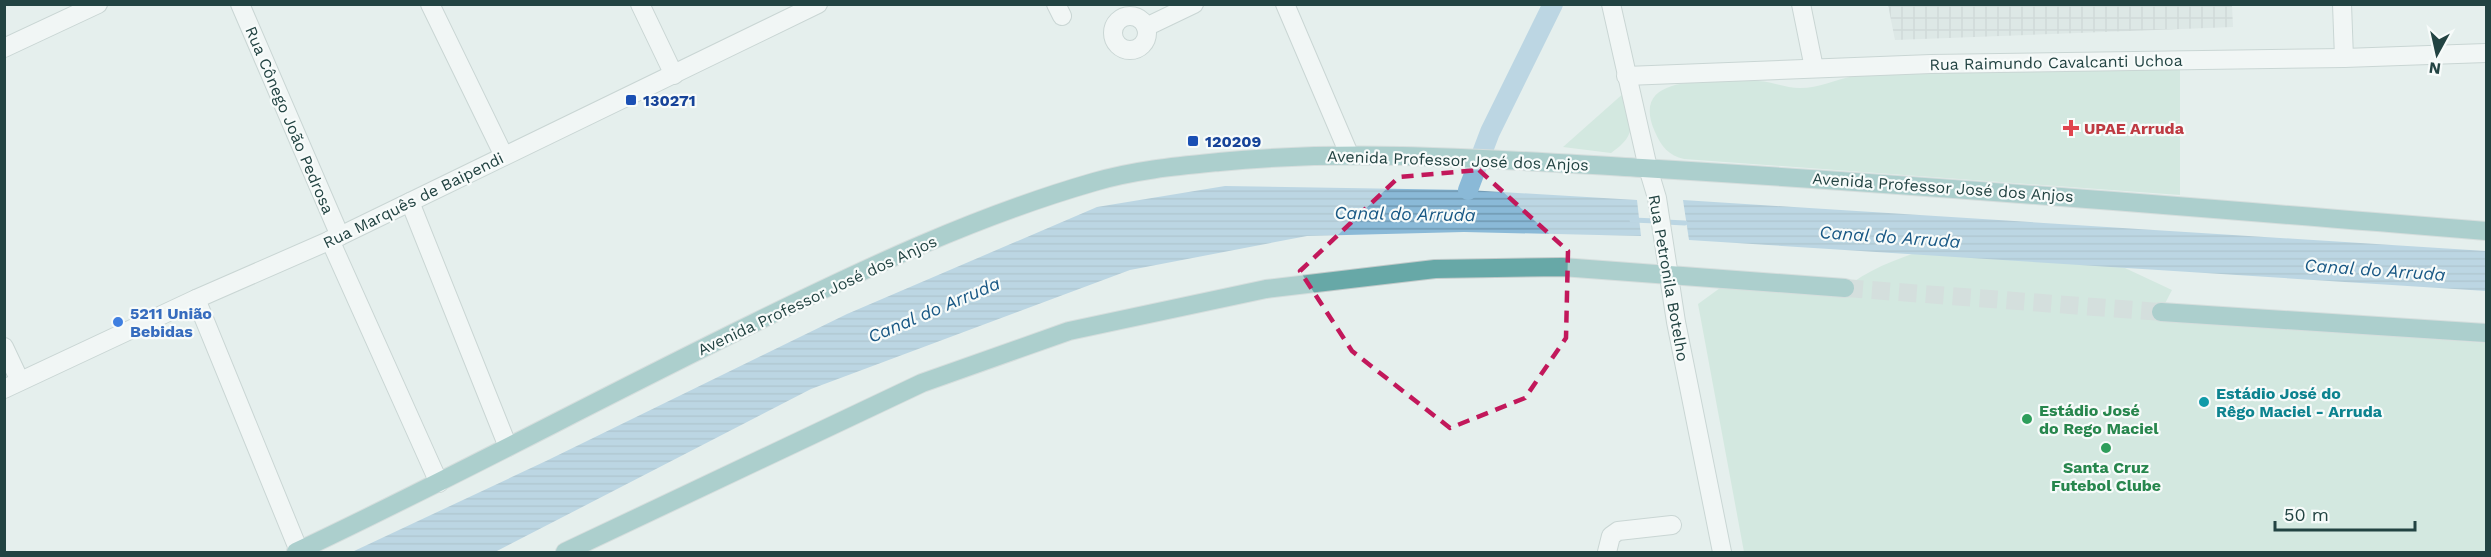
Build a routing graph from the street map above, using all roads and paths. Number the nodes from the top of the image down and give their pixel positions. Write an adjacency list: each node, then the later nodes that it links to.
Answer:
1 (98, 4): 12 (street)
2 (240, 4): 23 (street, Rua Cônego João Pedrosa)
3 (430, 4): 19 (street)
4 (640, 4): 16 (street)
5 (818, 4): 16 (street, Rua Marquês de Baipendi)
6 (1194, 4): 11 (street)
7 (1286, 4): 18 (street)
8 (1611, 4): 17 (street, Rua Petronila Botelho)
9 (1801, 4): 15 (street)
10 (2342, 4): 14 (street)
11 (1146, 27)
12 (4, 48)
13 (2487, 52): 14 (street, Rua Raimundo Cavalcanti Uchoa)
14 (2343, 58): 15 (street, Rua Raimundo Cavalcanti Uchoa)
15 (1814, 68): 17 (street, Rua Raimundo Cavalcanti Uchoa)
16 (674, 75): 19 (street, Rua Marquês de Baipendi)
17 (1626, 76): 20 (street, Rua Petronila Botelho)
18 (1349, 154): 20 (main road, Avenida Professor José dos Anjos); 31 (main road, Avenida Professor José dos Anjos)
19 (504, 156): 21 (street, Rua Marquês de Baipendi)
20 (1648, 168): 22 (main road, Avenida Professor José dos Anjos); 24 (street, Rua Petronila Botelho)
21 (410, 202): 23 (street, Rua Marquês de Baipendi); 31 (street)
22 (2487, 231)
23 (334, 238): 26 (street, Rua Marquês de Baipendi); 32 (street, Rua Cônego João Pedrosa)
24 (1668, 274): 25 (main road); 35 (main road); 37 (street, Rua Petronila Botelho)
25 (1845, 288)
26 (196, 299): 30 (street, Rua Marquês de Baipendi); 34 (street)
27 (2161, 312): 28 (main road)
28 (2487, 333)
29 (4, 347): 30 (street)
30 (12, 385)
31 (508, 447): 32 (main road, Avenida Professor José dos Anjos)
32 (439, 483): 34 (main road, Avenida Professor José dos Anjos)
33 (1672, 525): 36 (street)
34 (297, 552)
35 (565, 552)
36 (1607, 552)
37 (1722, 552)

